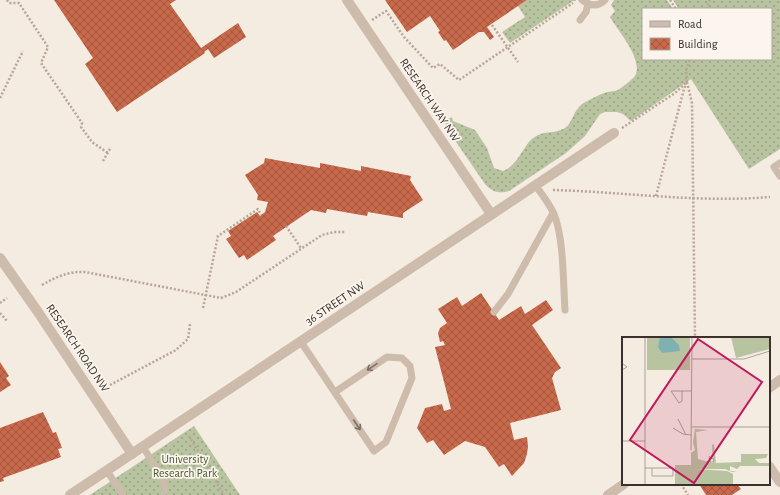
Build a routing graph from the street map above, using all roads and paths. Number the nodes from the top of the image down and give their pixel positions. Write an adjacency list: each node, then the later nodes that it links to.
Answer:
1 (7, 0): 17 (path)
2 (347, 0): 8 (street, RESEARCH WAY NW)
3 (606, 0): 4 (lane)
4 (585, 2): 6 (lane)
5 (573, 3): 9 (path)
6 (580, 20)
7 (492, 25): 9 (path)
8 (364, 26): 9 (path); 27 (street, RESEARCH WAY NW)
9 (507, 47): 12 (path)
10 (23, 51): 14 (path)
11 (690, 60): 13 (path)
12 (518, 62)
13 (687, 82): 15 (path); 23 (path); 24 (path)
14 (0, 98)
15 (614, 133): 21 (street, 36 STREET NW)
16 (111, 147): 17 (path)
17 (108, 153): 18 (path)
18 (103, 161)
19 (780, 163): 20 (lane)
20 (780, 176)
21 (534, 185): 26 (lane); 27 (street, 36 STREET NW)
22 (553, 190): 23 (path)
23 (656, 196): 24 (path)
24 (693, 197): 25 (path); 43 (path)
25 (770, 197)
26 (553, 213): 38 (lane); 39 (lane)
27 (491, 214): 44 (street, 36 STREET NW)
28 (262, 215): 34 (path)
29 (286, 226): 31 (path)
30 (344, 232): 31 (path)
31 (301, 248): 34 (path)
32 (0, 258): 51 (street, RESEARCH ROAD NW)
33 (42, 285): 34 (path)
34 (206, 295): 37 (path)
35 (7, 298): 36 (path)
36 (0, 304)
37 (203, 308)
38 (565, 310)
39 (494, 312)
40 (0, 313): 41 (path)
41 (7, 321)
42 (190, 324): 46 (path)
43 (695, 337)
44 (302, 342): 48 (lane); 50 (street, 36 STREET NW)
45 (780, 380): 47 (street)
46 (110, 385)
47 (770, 387)
48 (335, 392): 48 (lane, one-way to 48)
49 (189, 436): 60 (path)
50 (143, 447): 51 (street, 36 STREET NW); 57 (lane)
51 (132, 454): 53 (street, 36 STREET NW)
52 (770, 467): 54 (street)
53 (107, 471): 58 (street, 36 STREET NW); 59 (lane)
54 (780, 482)
55 (623, 485): 61 (street)
56 (682, 485): 62 (path)
57 (165, 491)
58 (70, 495)
59 (123, 495)
60 (224, 495)
61 (608, 495)
62 (688, 495)

